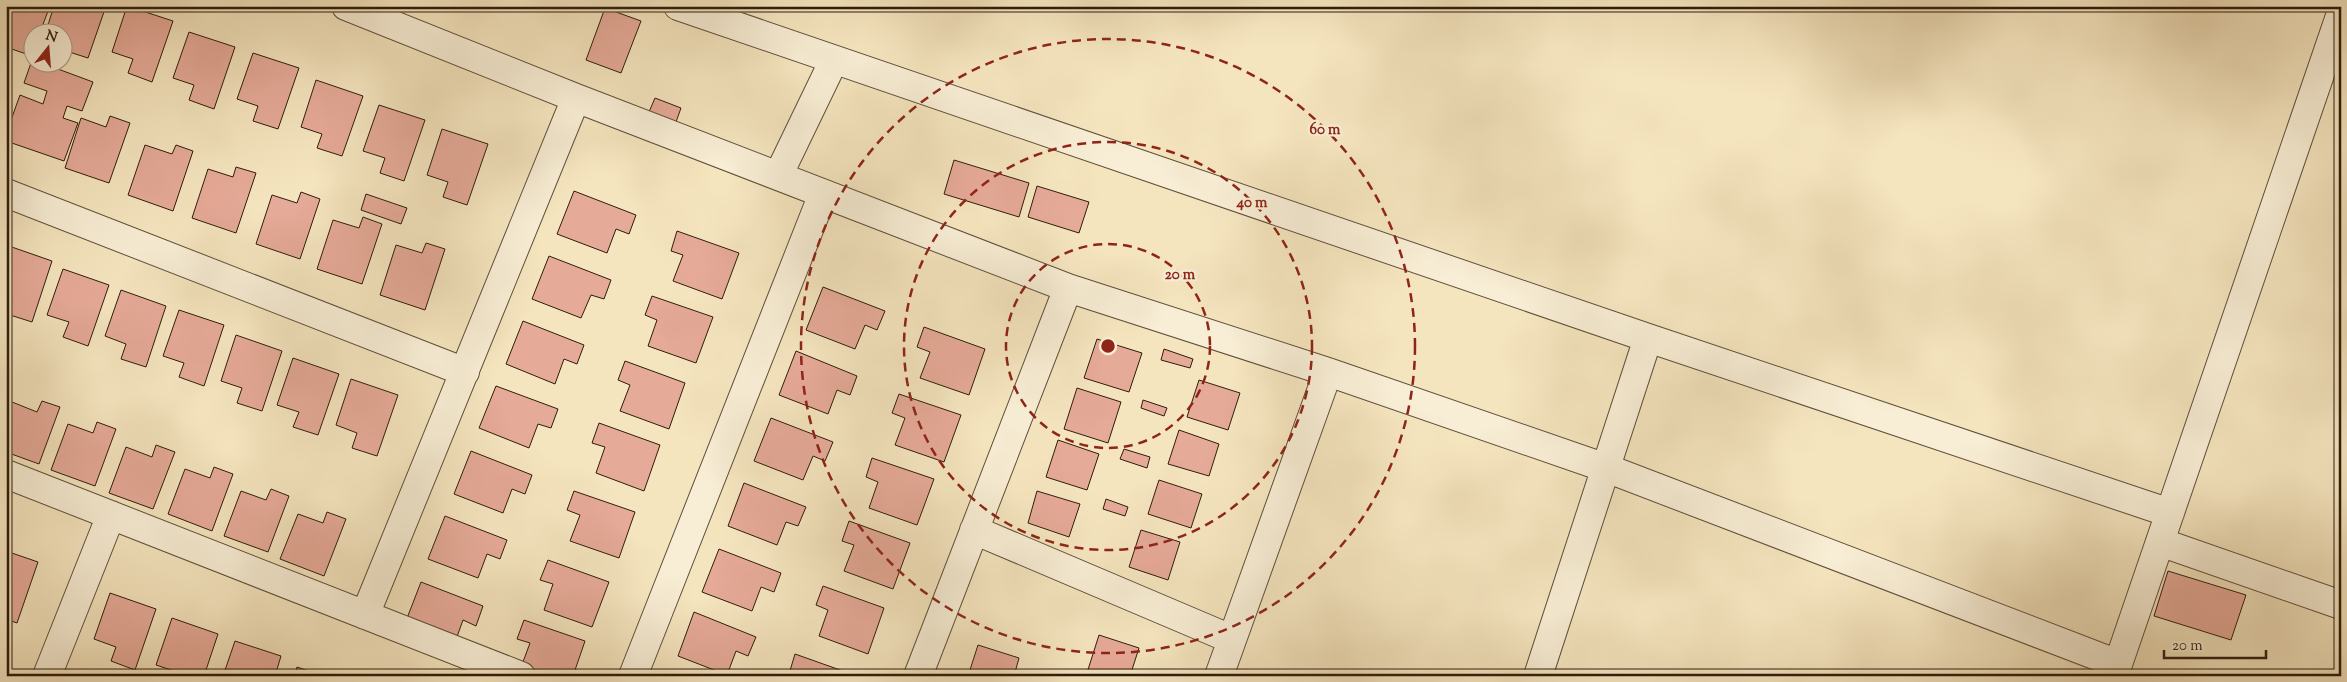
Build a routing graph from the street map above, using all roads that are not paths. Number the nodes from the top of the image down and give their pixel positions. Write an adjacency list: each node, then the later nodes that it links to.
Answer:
1 (346, 6): 5 (street)
2 (678, 6): 4 (street)
3 (2341, 13): 15 (street)
4 (834, 60): 6 (street); 10 (street)
5 (576, 98): 6 (street); 11 (street)
6 (778, 176): 8 (street)
7 (6, 193): 11 (street)
8 (823, 194): 9 (street); 25 (street)
9 (1068, 288): 12 (street); 17 (street)
10 (1648, 338): 13 (street); 15 (street)
11 (465, 372): 20 (street)
12 (1328, 372): 13 (street); 21 (street)
13 (1606, 468): 22 (street); 28 (street)
14 (6, 474): 16 (street)
15 (2170, 513): 18 (street)
16 (111, 515): 20 (street); 23 (street)
17 (974, 530): 21 (street); 26 (street)
18 (2160, 542): 19 (street); 22 (street)
19 (2341, 605)
20 (365, 615): 24 (street)
21 (1231, 639): 27 (street)
22 (2116, 670)
23 (47, 676)
24 (521, 676)
25 (633, 676)
26 (918, 676)
27 (1219, 676)
28 (1538, 676)

